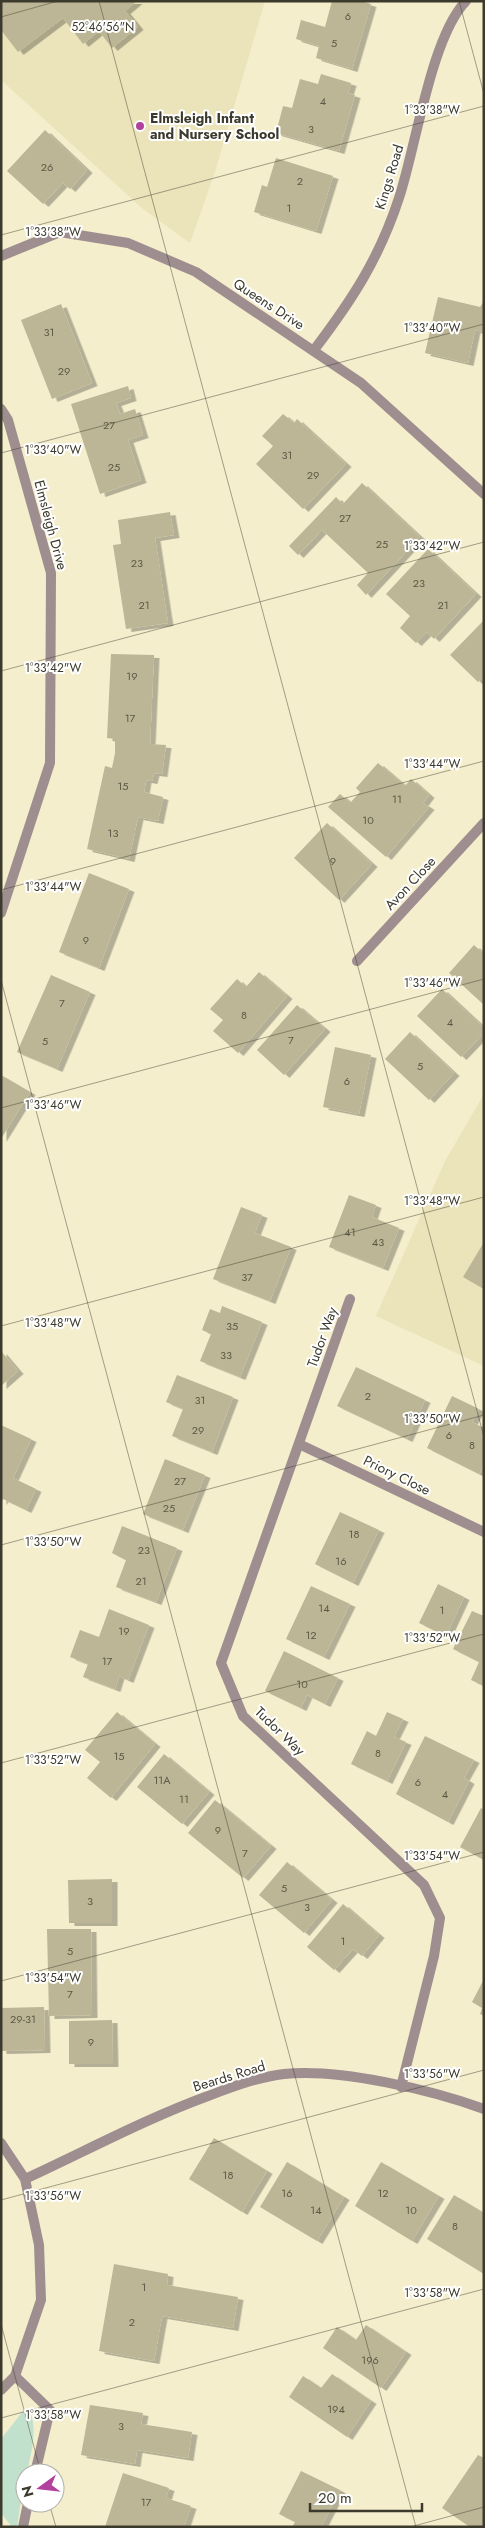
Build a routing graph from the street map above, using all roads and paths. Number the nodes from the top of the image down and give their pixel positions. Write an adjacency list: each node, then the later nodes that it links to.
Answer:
1 (466, 1): 3 (street, Kings Road)
2 (1, 256): 3 (street, Queens Drive)
3 (314, 350): 5 (street, Queens Drive)
4 (1, 409): 7 (street, Elmsleigh Drive)
5 (484, 494)
6 (484, 823): 8 (street, Avon Close)
7 (1, 913)
8 (357, 961)
9 (350, 1299): 10 (street, Tudor Way)
10 (299, 1444): 11 (street, Priory Close); 12 (street, Tudor Way)
11 (484, 1532)
12 (401, 2087): 13 (street, Beards Road); 15 (street, Beards Road)
13 (484, 2110)
14 (1, 2144): 15 (street)
15 (25, 2179): 16 (street)
16 (15, 2376): 17 (street); 18 (street)
17 (1, 2390)
18 (38, 2463)
19 (26, 2513): 20 (street)
20 (23, 2527)

